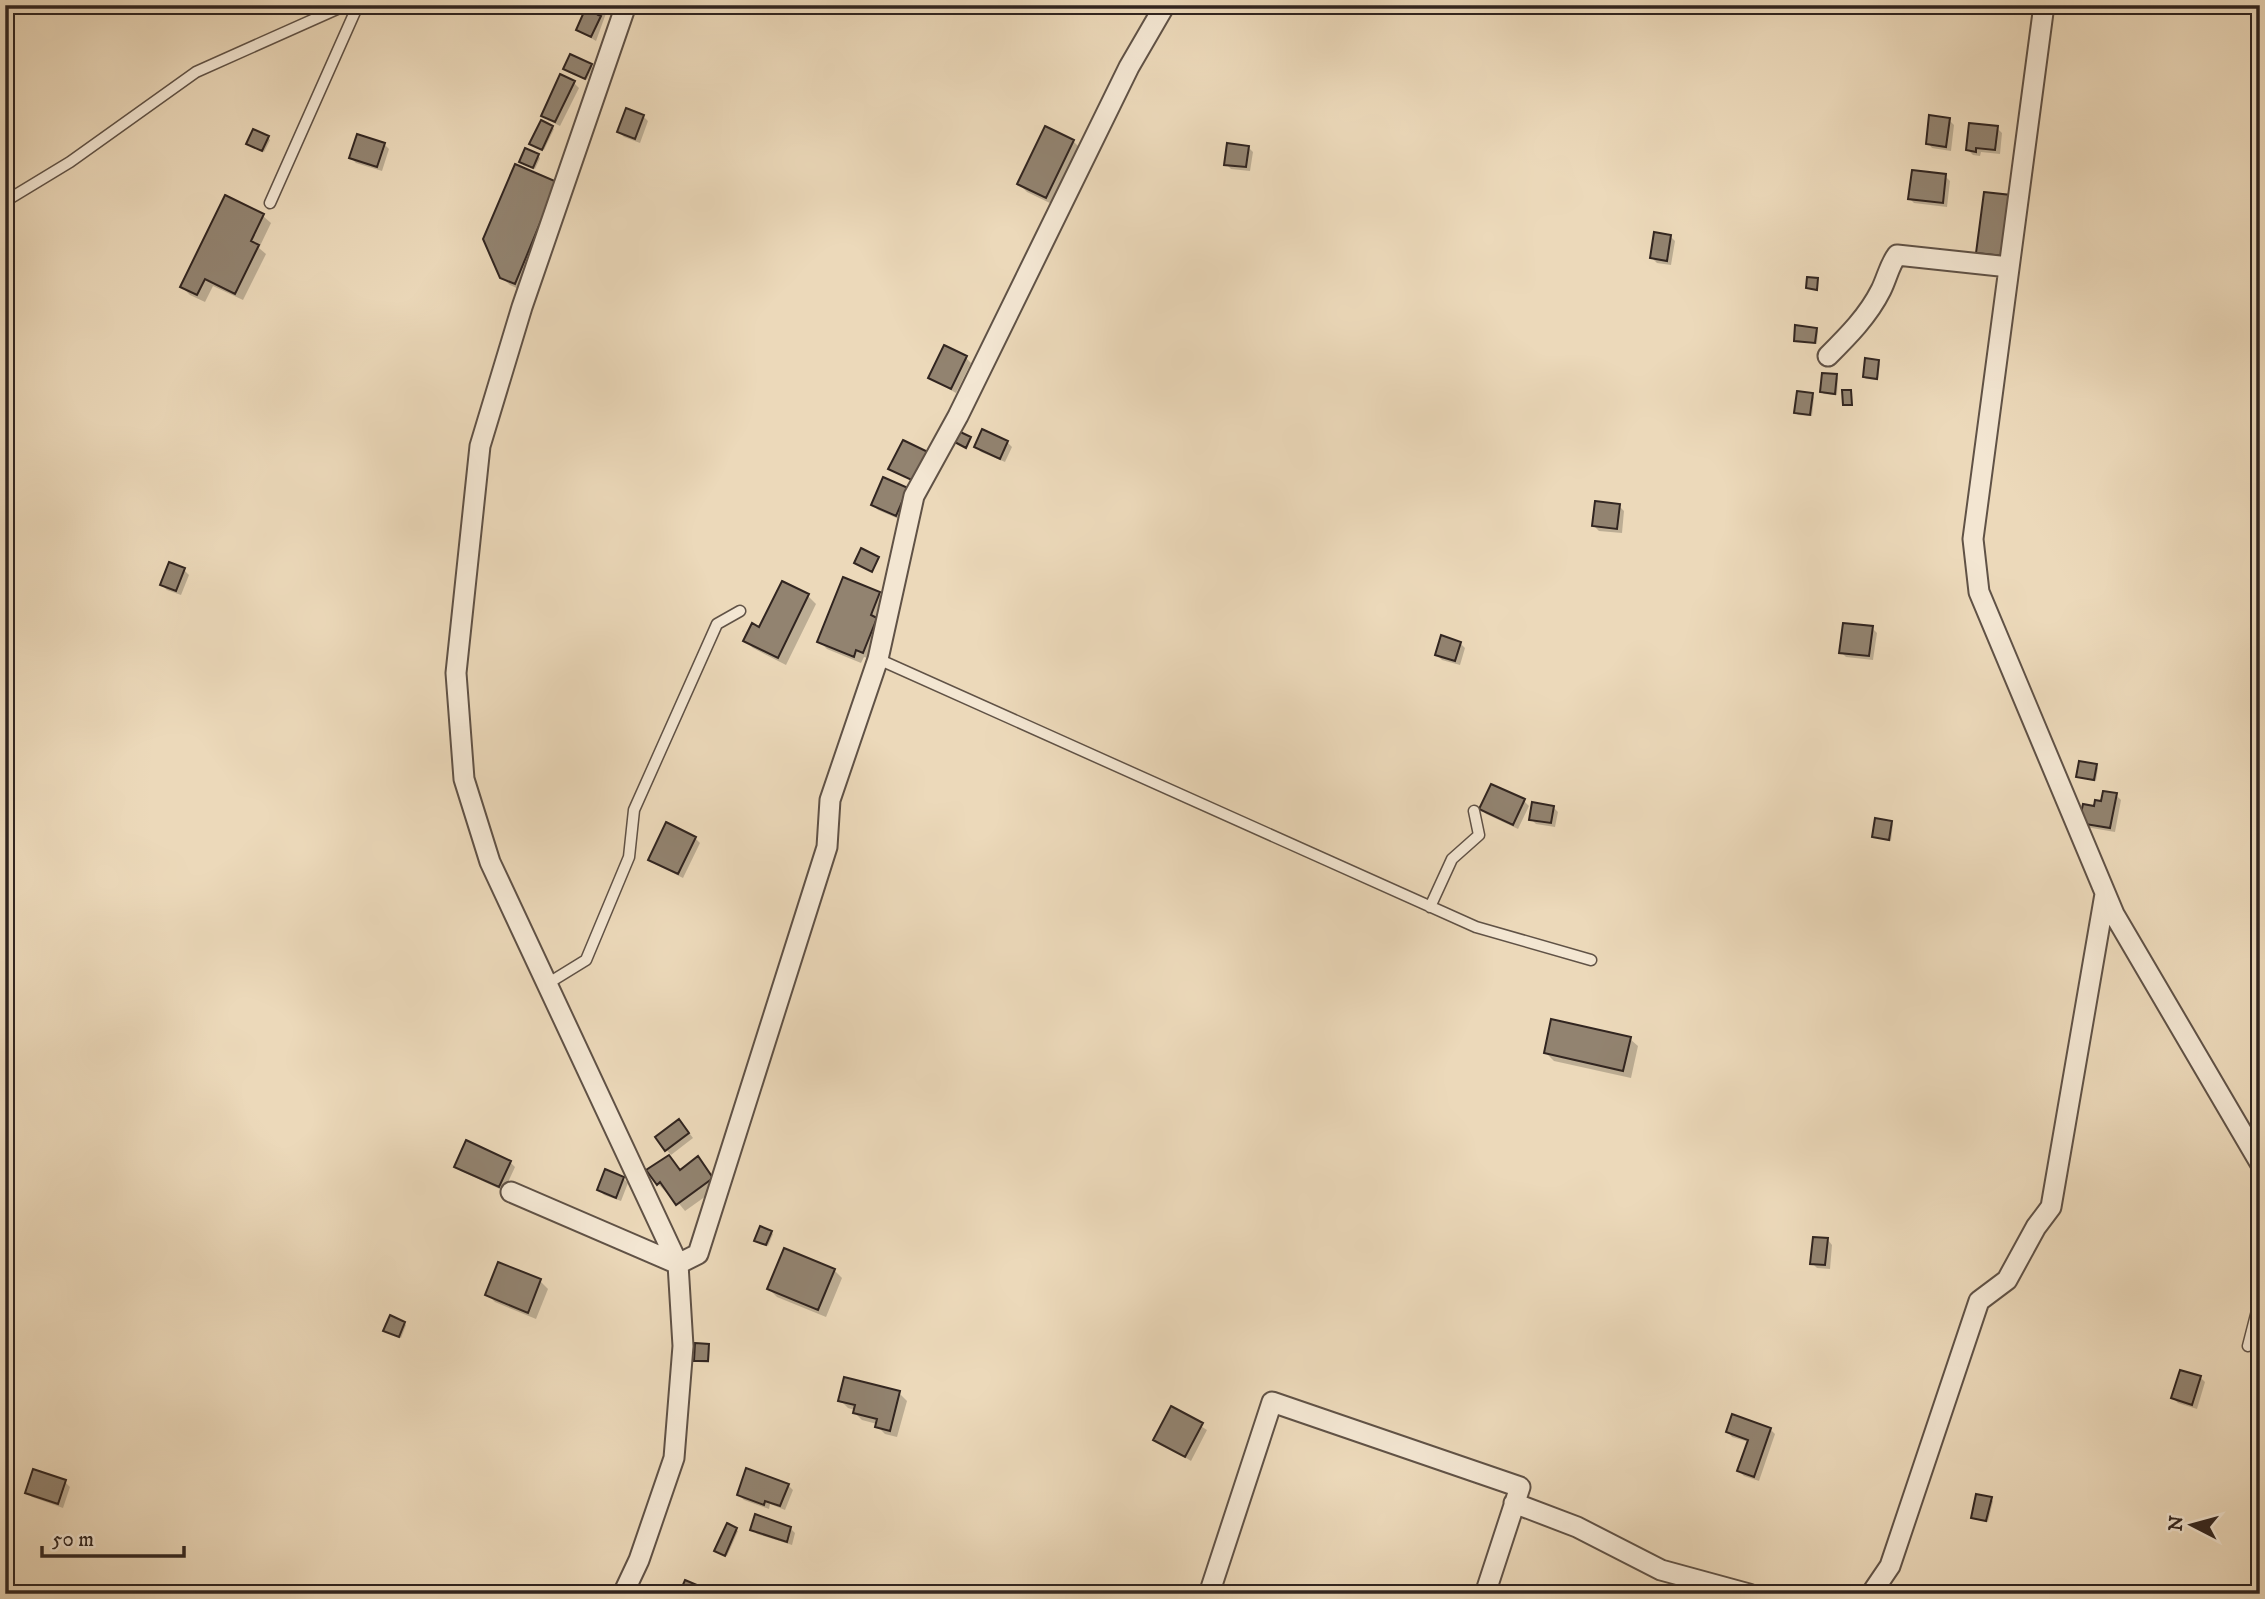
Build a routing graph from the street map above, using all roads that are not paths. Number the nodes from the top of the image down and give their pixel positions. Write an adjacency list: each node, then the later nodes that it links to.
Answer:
1 (346, 5): 6 (lane)
2 (358, 5): 7 (lane)
3 (626, 5): 16 (street)
4 (1165, 5): 11 (street)
5 (2043, 5): 8 (street)
6 (5, 199)
7 (270, 203)
8 (2009, 267): 9 (street); 13 (street)
9 (1828, 356)
10 (740, 611): 16 (lane)
11 (878, 659): 14 (lane); 19 (street)
12 (1474, 811): 14 (lane)
13 (2105, 893): 17 (street); 27 (street)
14 (1430, 907): 15 (lane)
15 (1591, 960)
16 (547, 984): 19 (street)
17 (2260, 1163)
18 (511, 1192): 19 (street)
19 (678, 1264): 23 (street)
20 (2260, 1299): 21 (lane)
21 (2248, 1346)
22 (1514, 1503): 24 (street); 25 (street); 26 (street)
23 (623, 1594)
24 (1209, 1594)
25 (1485, 1594)
26 (1749, 1594)
27 (1871, 1594)

